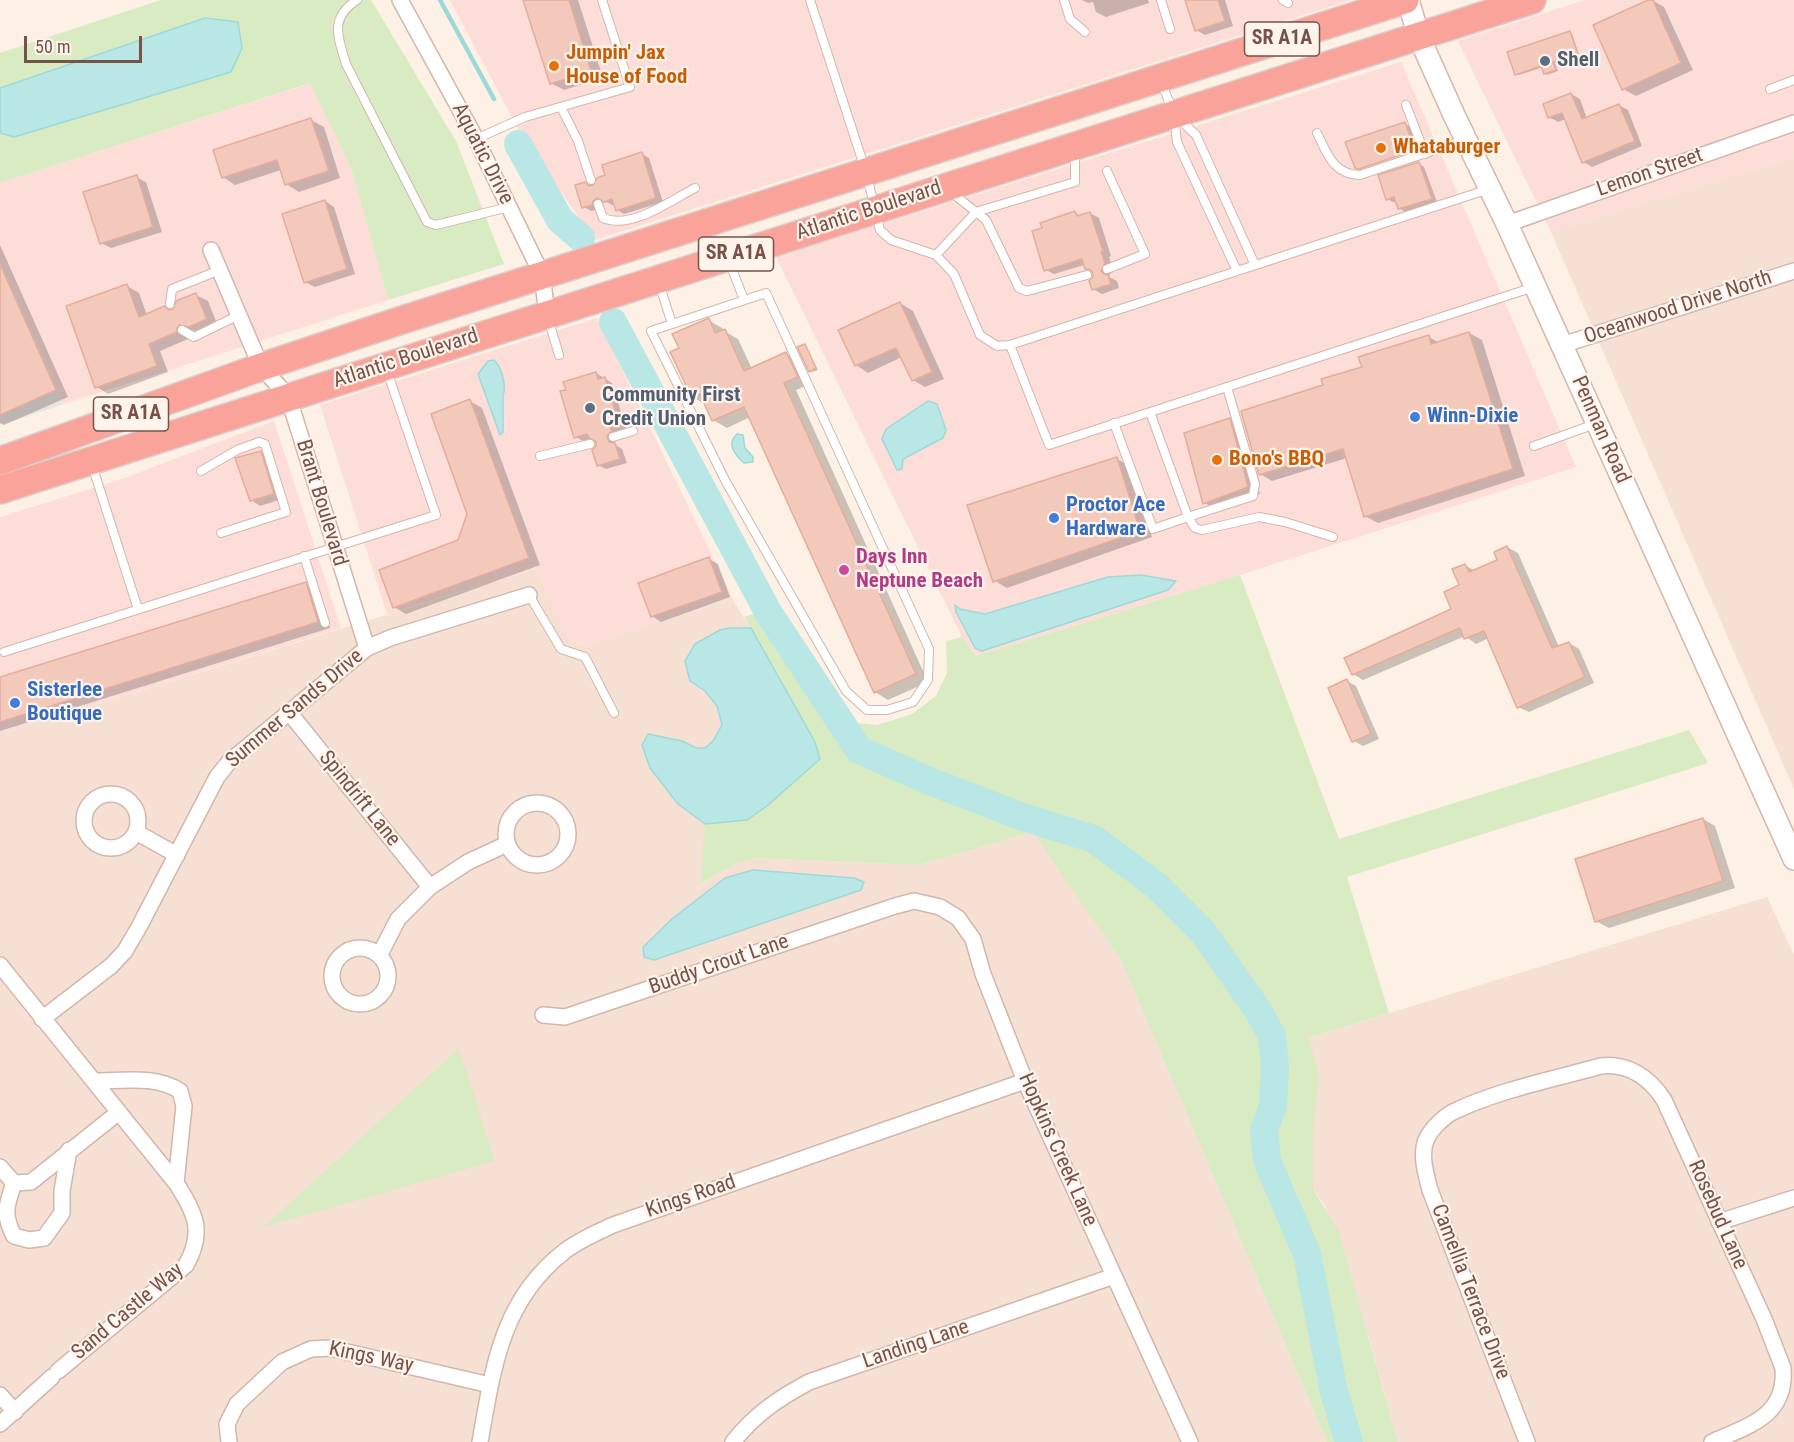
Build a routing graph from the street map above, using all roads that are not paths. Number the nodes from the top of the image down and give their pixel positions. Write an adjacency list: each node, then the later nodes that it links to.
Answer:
1 (357, 0): 31 (lane)
2 (400, 0): 20 (street, Aquatic Drive)
3 (602, 0): 16 (lane)
4 (810, 0): 25 (lane)
5 (1064, 0): 10 (lane)
6 (1161, 0): 9 (lane)
7 (1407, 0): 11 (street, Penman Road); 12 (highway, Atlantic Boulevard / SR A1A)
8 (1532, 0): 11 (highway, Atlantic Boulevard / SR A1A)
9 (1170, 29)
10 (1085, 32)
11 (1419, 37): 17 (highway, Atlantic Boulevard / SR A1A); 21 (street, Penman Road)
12 (1160, 78): 17 (lane); 25 (highway, Atlantic Boulevard / SR A1A)
13 (1794, 80): 14 (lane)
14 (1770, 89)
15 (1406, 105): 23 (lane)
16 (561, 106): 20 (lane); 26 (lane)
17 (1174, 114): 22 (highway, Atlantic Boulevard / SR A1A); 38 (lane); 41 (lane)
18 (1794, 123): 34 (street, Lemon Street)
19 (1317, 134): 23 (lane)
20 (476, 139): 31 (street, Aquatic Drive)
21 (1466, 140): 23 (lane); 29 (street, Penman Road)
22 (1075, 146): 27 (highway, Atlantic Boulevard / SR A1A); 33 (lane)
23 (1425, 154)
24 (1107, 171): 39 (lane)
25 (866, 172): 32 (lane); 43 (highway, Atlantic Boulevard / SR A1A)
26 (591, 180)
27 (945, 187): 32 (highway, Atlantic Boulevard / SR A1A); 33 (lane)
28 (695, 188): 30 (lane)
29 (1490, 188): 34 (street, Penman Road); 38 (lane)
30 (598, 204)
31 (509, 207): 43 (street, Aquatic Drive)
32 (874, 209): 36 (lane); 37 (highway, Atlantic Boulevard / SR A1A)
33 (976, 212): 36 (lane); 44 (lane)
34 (1507, 224): 46 (street, Penman Road)
35 (211, 250): 40 (street)
36 (936, 255): 53 (lane)
37 (728, 256): 45 (highway, Atlantic Boulevard / SR A1A); 47 (lane)
38 (1256, 265): 41 (lane)
39 (1107, 269)
40 (220, 270): 48 (lane); 50 (street)
41 (1237, 271): 53 (lane)
42 (1794, 272): 54 (street, Oceanwood Drive North)
43 (542, 275): 49 (street, Aquatic Drive); 57 (highway, Atlantic Boulevard / SR A1A)
44 (1087, 275)
45 (657, 279): 49 (highway, Atlantic Boulevard / SR A1A); 51 (lane)
46 (1534, 286): 54 (street, Penman Road); 58 (lane)
47 (744, 300): 51 (lane); 51 (lane)
48 (170, 304)
49 (547, 314): 55 (lane); 56 (highway, Atlantic Boulevard / SR A1A)
50 (239, 315): 52 (lane); 57 (street)
51 (672, 324)
52 (182, 330)
53 (1010, 345): 61 (lane)
54 (1562, 345): 62 (street, Penman Road)
55 (559, 355)
56 (385, 366): 59 (highway, Atlantic Boulevard / SR A1A); 75 (lane)
57 (261, 367): 59 (street, Brant Boulevard); 69 (highway, Atlantic Boulevard / SR A1A)
58 (1227, 387): 60 (lane); 72 (lane)
59 (288, 396): 68 (highway, Atlantic Boulevard / SR A1A); 75 (street, Brant Boulevard)
60 (1150, 412): 61 (lane); 72 (lane)
61 (1114, 423): 72 (lane)
62 (1597, 423): 66 (lane); 87 (street, Penman Road)
63 (633, 431): 64 (lane)
64 (614, 437)
65 (590, 444): 67 (lane)
66 (1534, 446)
67 (540, 456)
68 (90, 460): 71 (highway, Atlantic Boulevard / SR A1A); 78 (lane)
69 (0, 461)
70 (201, 471): 73 (lane)
71 (0, 490)
72 (1188, 517): 74 (lane)
73 (220, 533)
74 (1333, 537)
75 (335, 546): 76 (lane); 80 (street, Brant Boulevard)
76 (304, 556): 78 (lane); 79 (lane)
77 (529, 595): 80 (street, Summer Sands Drive); 83 (lane)
78 (138, 609): 81 (lane)
79 (325, 623)
80 (367, 648): 82 (street, Summer Sands Drive)
81 (4, 652)
82 (288, 711): 86 (street, Summer Sands Drive); 88 (street, Spindrift Lane)
83 (614, 714)
84 (136, 832): 86 (street)
85 (507, 844): 85 (street); 88 (street)
86 (177, 855): 93 (street, Summer Sands Drive)
87 (1794, 859)
88 (430, 887): 90 (street)
89 (895, 906): 92 (street, Buddy Crout Lane); 96 (street, Hopkins Creek Lane)
90 (380, 954)
91 (0, 965): 93 (street, Sand Castle Way)
92 (543, 1015)
93 (42, 1019): 95 (street, Sand Castle Way)
94 (1629, 1068): 103 (street, Rosebud Lane); 113 (street, Camellia Terrace Drive)
95 (95, 1081): 97 (street, Sand Castle Way); 100 (street)
96 (1025, 1081): 104 (street, Hopkins Creek Lane); 105 (street, Kings Road)
97 (119, 1112): 98 (street); 100 (street, Sand Castle Way)
98 (69, 1150): 101 (street); 101 (street)
99 (0, 1167): 101 (street)
100 (176, 1183): 107 (street, Sand Castle Way)
101 (14, 1184)
102 (1794, 1198): 103 (street)
103 (1719, 1222): 114 (street, Rosebud Lane)
104 (1114, 1276): 111 (street, Landing Lane); 112 (street, Hopkins Creek Lane)
105 (490, 1385): 109 (street, Kings Way); 110 (street, Kings Road)
106 (0, 1395): 107 (street)
107 (15, 1412): 108 (street, Sand Castle Way)
108 (0, 1424)
109 (229, 1442)
110 (480, 1442)
111 (734, 1442)
112 (1190, 1442)
113 (1527, 1442)
114 (1712, 1442)

